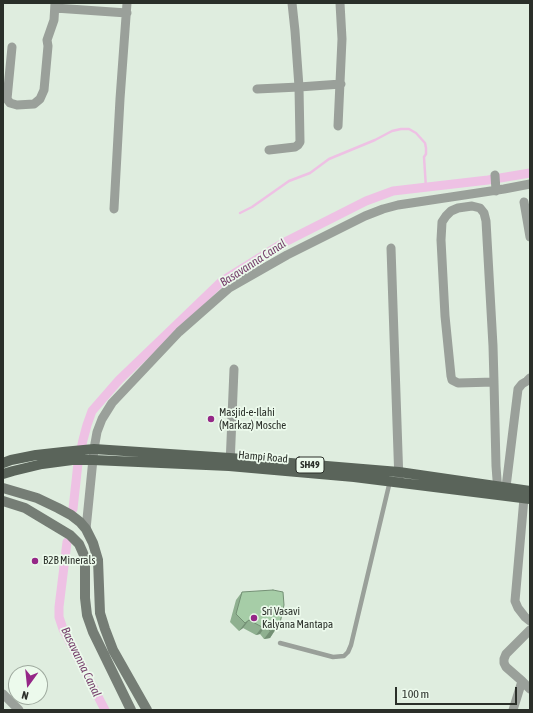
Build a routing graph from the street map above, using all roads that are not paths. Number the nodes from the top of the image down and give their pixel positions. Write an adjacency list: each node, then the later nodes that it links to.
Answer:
1 (127, 3): 5 (street)
2 (292, 3): 8 (street)
3 (340, 3): 7 (street)
4 (55, 6): 5 (street); 6 (street)
5 (127, 13): 16 (street)
6 (12, 47)
7 (341, 84): 8 (street); 10 (street)
8 (299, 87): 9 (street); 11 (street)
9 (257, 89)
10 (338, 126)
11 (269, 150)
12 (494, 175): 14 (street)
13 (530, 184): 14 (street)
14 (496, 188): 22 (street)
15 (524, 202): 17 (street)
16 (114, 209)
17 (530, 237)
18 (391, 248): 28 (street)
19 (234, 369): 25 (street)
20 (530, 378): 30 (street)
21 (494, 382): 21 (street); 30 (street)
22 (91, 450): 23 (main road, SH49); 24 (street); 25 (main road, SH49)
23 (72, 456): 24 (main road, SH49); 26 (main road, SH49); 27 (main road, SH49)
24 (91, 460): 25 (main road, Hampi Road / SH49); 33 (street)
25 (230, 462): 28 (main road, Hampi Road / SH49)
26 (3, 463)
27 (3, 474)
28 (396, 479): 30 (main road, Hampi Road / SH49); 36 (lane)
29 (3, 488): 33 (main road)
30 (500, 489): 31 (main road, Hampi Road / SH49)
31 (528, 496): 34 (street)
32 (3, 501): 41 (main road)
33 (86, 529): 42 (main road)
34 (530, 621)
35 (528, 635): 37 (street)
36 (280, 643)
37 (522, 680): 38 (street); 43 (street)
38 (530, 690)
39 (3, 694): 40 (street)
40 (19, 710)
41 (131, 710)
42 (147, 710)
43 (513, 710)

